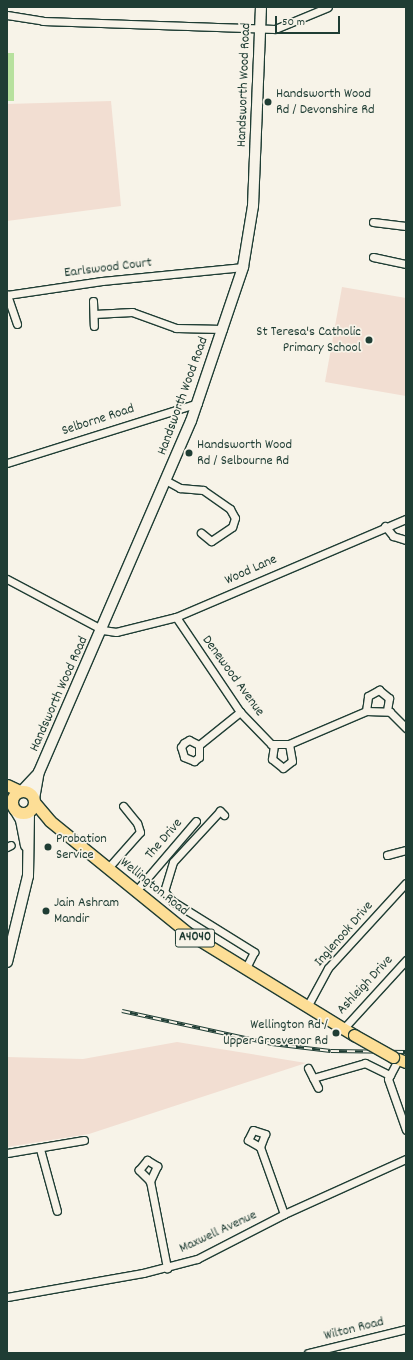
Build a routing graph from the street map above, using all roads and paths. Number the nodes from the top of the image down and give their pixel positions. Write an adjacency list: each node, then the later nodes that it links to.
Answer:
1 (261, 7): 4 (main road, Handsworth Wood Road)
2 (328, 7): 4 (street)
3 (7, 14): 4 (street)
4 (261, 28): 9 (main road, Handsworth Wood Road)
5 (373, 222): 6 (street)
6 (406, 226)
7 (373, 257): 8 (street)
8 (406, 264)
9 (243, 267): 12 (street, Earlswood Court); 14 (main road, Handsworth Wood Road)
10 (93, 301): 11 (street)
11 (94, 314): 13 (street); 14 (street)
12 (17, 324)
13 (94, 326)
14 (223, 329): 15 (main road, Handsworth Wood Road)
15 (198, 402): 16 (street, Selborne Road); 17 (main road, Handsworth Wood Road)
16 (7, 463)
17 (167, 481): 20 (street); 24 (main road, Handsworth Wood Road)
18 (406, 519): 19 (street, Wood Lane)
19 (385, 526): 21 (street); 23 (street, Wood Lane)
20 (201, 532)
21 (406, 540)
22 (7, 579): 24 (street)
23 (176, 617): 24 (street, Wood Lane); 27 (street, Denewood Avenue)
24 (103, 630): 32 (main road, Handsworth Wood Road)
25 (366, 711): 26 (street); 26 (street); 29 (street)
26 (387, 711): 28 (street)
27 (240, 712): 30 (street); 31 (street, Denewood Avenue)
28 (406, 728)
29 (289, 744): 31 (street); 31 (street)
30 (199, 745)
31 (274, 745)
32 (40, 772): 34 (main road, Handsworth Wood Road); 36 (main road, Handsworth Wood Road)
33 (7, 785): 34 (main road, Wellington Road)
34 (21, 791): 35 (main road); 36 (main road, Wellington Road)
35 (11, 802): 36 (main road); 42 (main road)
36 (33, 805): 42 (main road, Handsworth Wood Road); 43 (main road, Wellington Road / A4040)
37 (122, 806): 43 (street)
38 (224, 815): 48 (street, Wellington Road)
39 (196, 821): 45 (street, The Drive)
40 (406, 850): 41 (street)
41 (387, 855)
42 (28, 858): 47 (main road)
43 (108, 868): 45 (main road, Wellington Road / A4040)
44 (406, 883): 49 (street, Inglenook Drive)
45 (136, 891): 48 (main road, Wellington Road / A4040)
46 (406, 960): 50 (street, Ashleigh Drive)
47 (7, 962)
48 (246, 968): 49 (main road, Wellington Road / A4040)
49 (308, 1005): 50 (main road, Wellington Road / A4040)
50 (344, 1028): 51 (main road, Wellington Road / A4040, bridge)
51 (401, 1062): 53 (street)
52 (308, 1068): 54 (street)
53 (390, 1075): 54 (street); 56 (street)
54 (313, 1078): 55 (street)
55 (318, 1088)
56 (406, 1130)
57 (84, 1140): 59 (street)
58 (260, 1147): 64 (street)
59 (40, 1149): 60 (street); 63 (street)
60 (7, 1153)
61 (406, 1159): 64 (street, Maxwell Avenue)
62 (150, 1181): 65 (street)
63 (57, 1211)
64 (284, 1214): 65 (street, Maxwell Avenue)
65 (167, 1268): 66 (street, Maxwell Avenue)
66 (7, 1297)
67 (406, 1329): 68 (street, Wilton Road)
68 (308, 1353)

